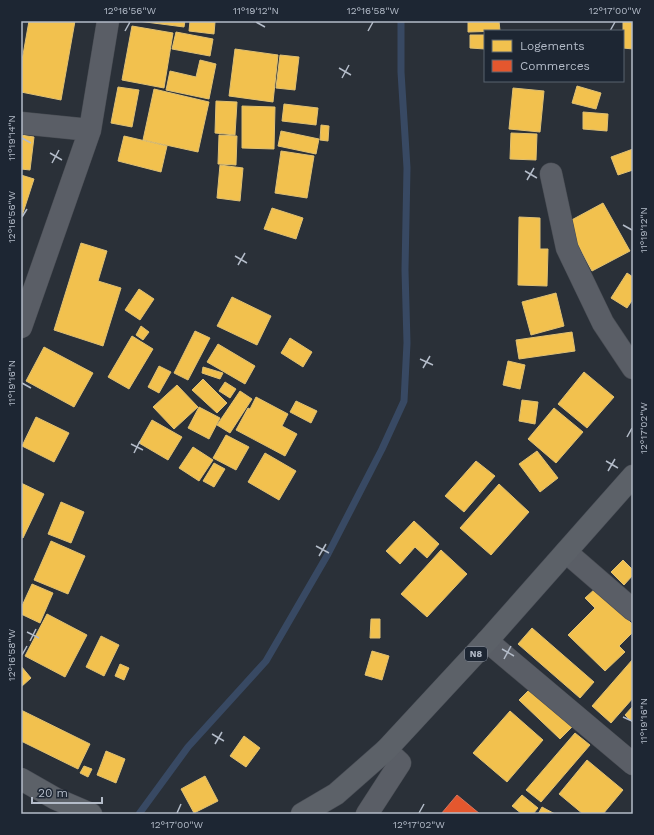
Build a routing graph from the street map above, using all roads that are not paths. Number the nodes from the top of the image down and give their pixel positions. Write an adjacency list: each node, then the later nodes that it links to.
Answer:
1 (108, 21): 3 (street)
2 (21, 123): 3 (street)
3 (90, 130): 5 (street)
4 (551, 174): 6 (street)
5 (21, 327)
6 (633, 368)
7 (633, 476): 8 (main road, N8)
8 (566, 552): 9 (street); 10 (main road, N8)
9 (633, 610)
10 (488, 641): 11 (main road, N8); 12 (street)
11 (386, 750): 15 (main road, N8); 16 (street)
12 (633, 764)
13 (21, 779): 14 (main road)
14 (91, 814)
15 (302, 814)
16 (367, 814)

